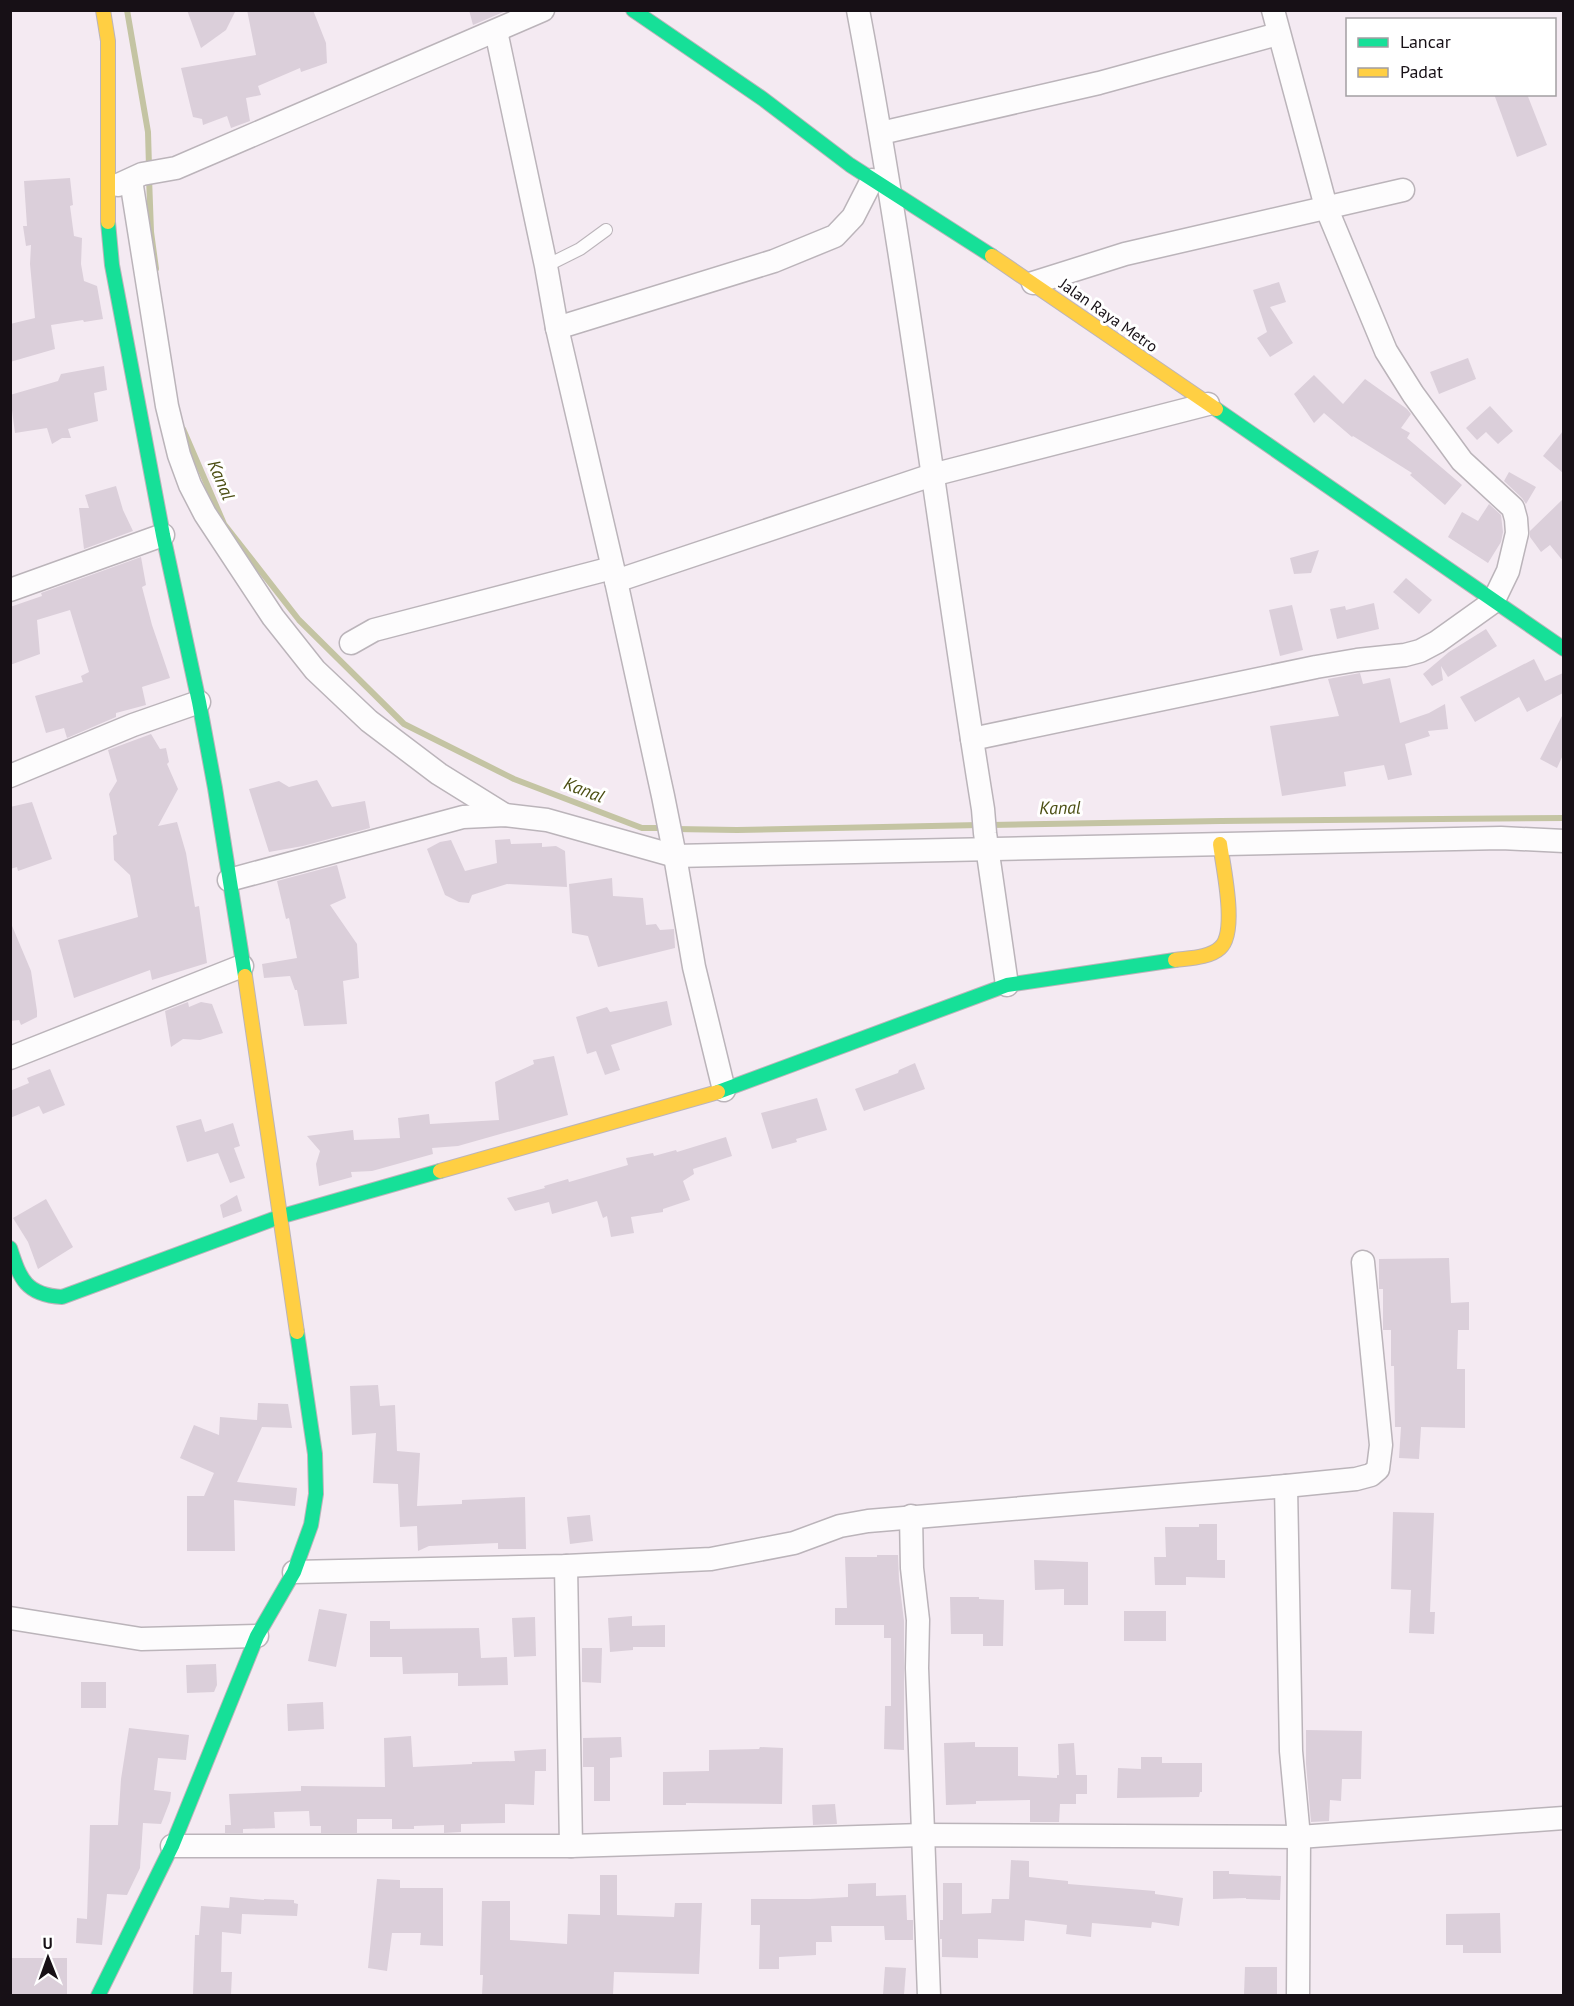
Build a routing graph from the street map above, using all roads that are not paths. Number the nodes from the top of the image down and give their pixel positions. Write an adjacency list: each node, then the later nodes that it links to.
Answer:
1 (103, 10): 11 (main road)
2 (543, 10): 6 (street)
3 (633, 10): 10 (main road, Jalan Raya Metro)
4 (858, 10): 8 (street)
5 (1273, 10): 7 (street)
6 (496, 31): 9 (street); 15 (street)
7 (1278, 34): 8 (street); 13 (street)
8 (881, 133): 10 (street)
9 (137, 177): 11 (street); 29 (street)
10 (881, 186): 16 (main road, Jalan Raya Metro); 17 (street); 19 (street)
11 (109, 187): 20 (main road)
12 (1403, 190): 13 (street)
13 (1326, 207): 16 (street); 23 (street)
14 (606, 230): 15 (lane)
15 (546, 266): 17 (street)
16 (1033, 283): 18 (main road, Jalan Raya Metro)
17 (557, 328): 21 (street)
18 (1208, 404): 19 (street); 23 (main road, Jalan Raya Metro)
19 (932, 475): 21 (street); 27 (street)
20 (163, 536): 22 (street); 26 (main road)
21 (614, 574): 24 (street); 33 (street)
22 (10, 590)
23 (1493, 602): 25 (main road, Jalan Raya Metro); 27 (street)
24 (351, 643)
25 (1563, 648)
26 (199, 702): 28 (street); 34 (main road)
27 (972, 739): 30 (street)
28 (10, 776)
29 (505, 815): 33 (street); 34 (street)
30 (986, 841): 32 (street); 33 (street); 36 (street)
31 (1563, 841): 32 (street)
32 (1220, 844): 36 (main road)
33 (674, 847): 38 (street)
34 (229, 880): 35 (main road)
35 (242, 966): 37 (street); 39 (main road)
36 (1007, 985): 38 (main road)
37 (10, 1058)
38 (724, 1090): 39 (main road)
39 (279, 1217): 40 (main road); 45 (main road)
40 (10, 1248)
41 (1363, 1262): 42 (street)
42 (1286, 1486): 43 (street); 50 (street)
43 (911, 1516): 44 (street); 49 (street)
44 (566, 1566): 45 (street); 52 (street)
45 (294, 1572): 47 (main road)
46 (10, 1618): 47 (street)
47 (257, 1636): 51 (main road)
48 (1563, 1818): 50 (street)
49 (922, 1835): 50 (street); 52 (street); 54 (street)
50 (1299, 1837): 55 (street)
51 (172, 1846): 52 (street); 53 (main road)
52 (571, 1846)
53 (98, 1995)
54 (929, 1995)
55 (1298, 1995)

